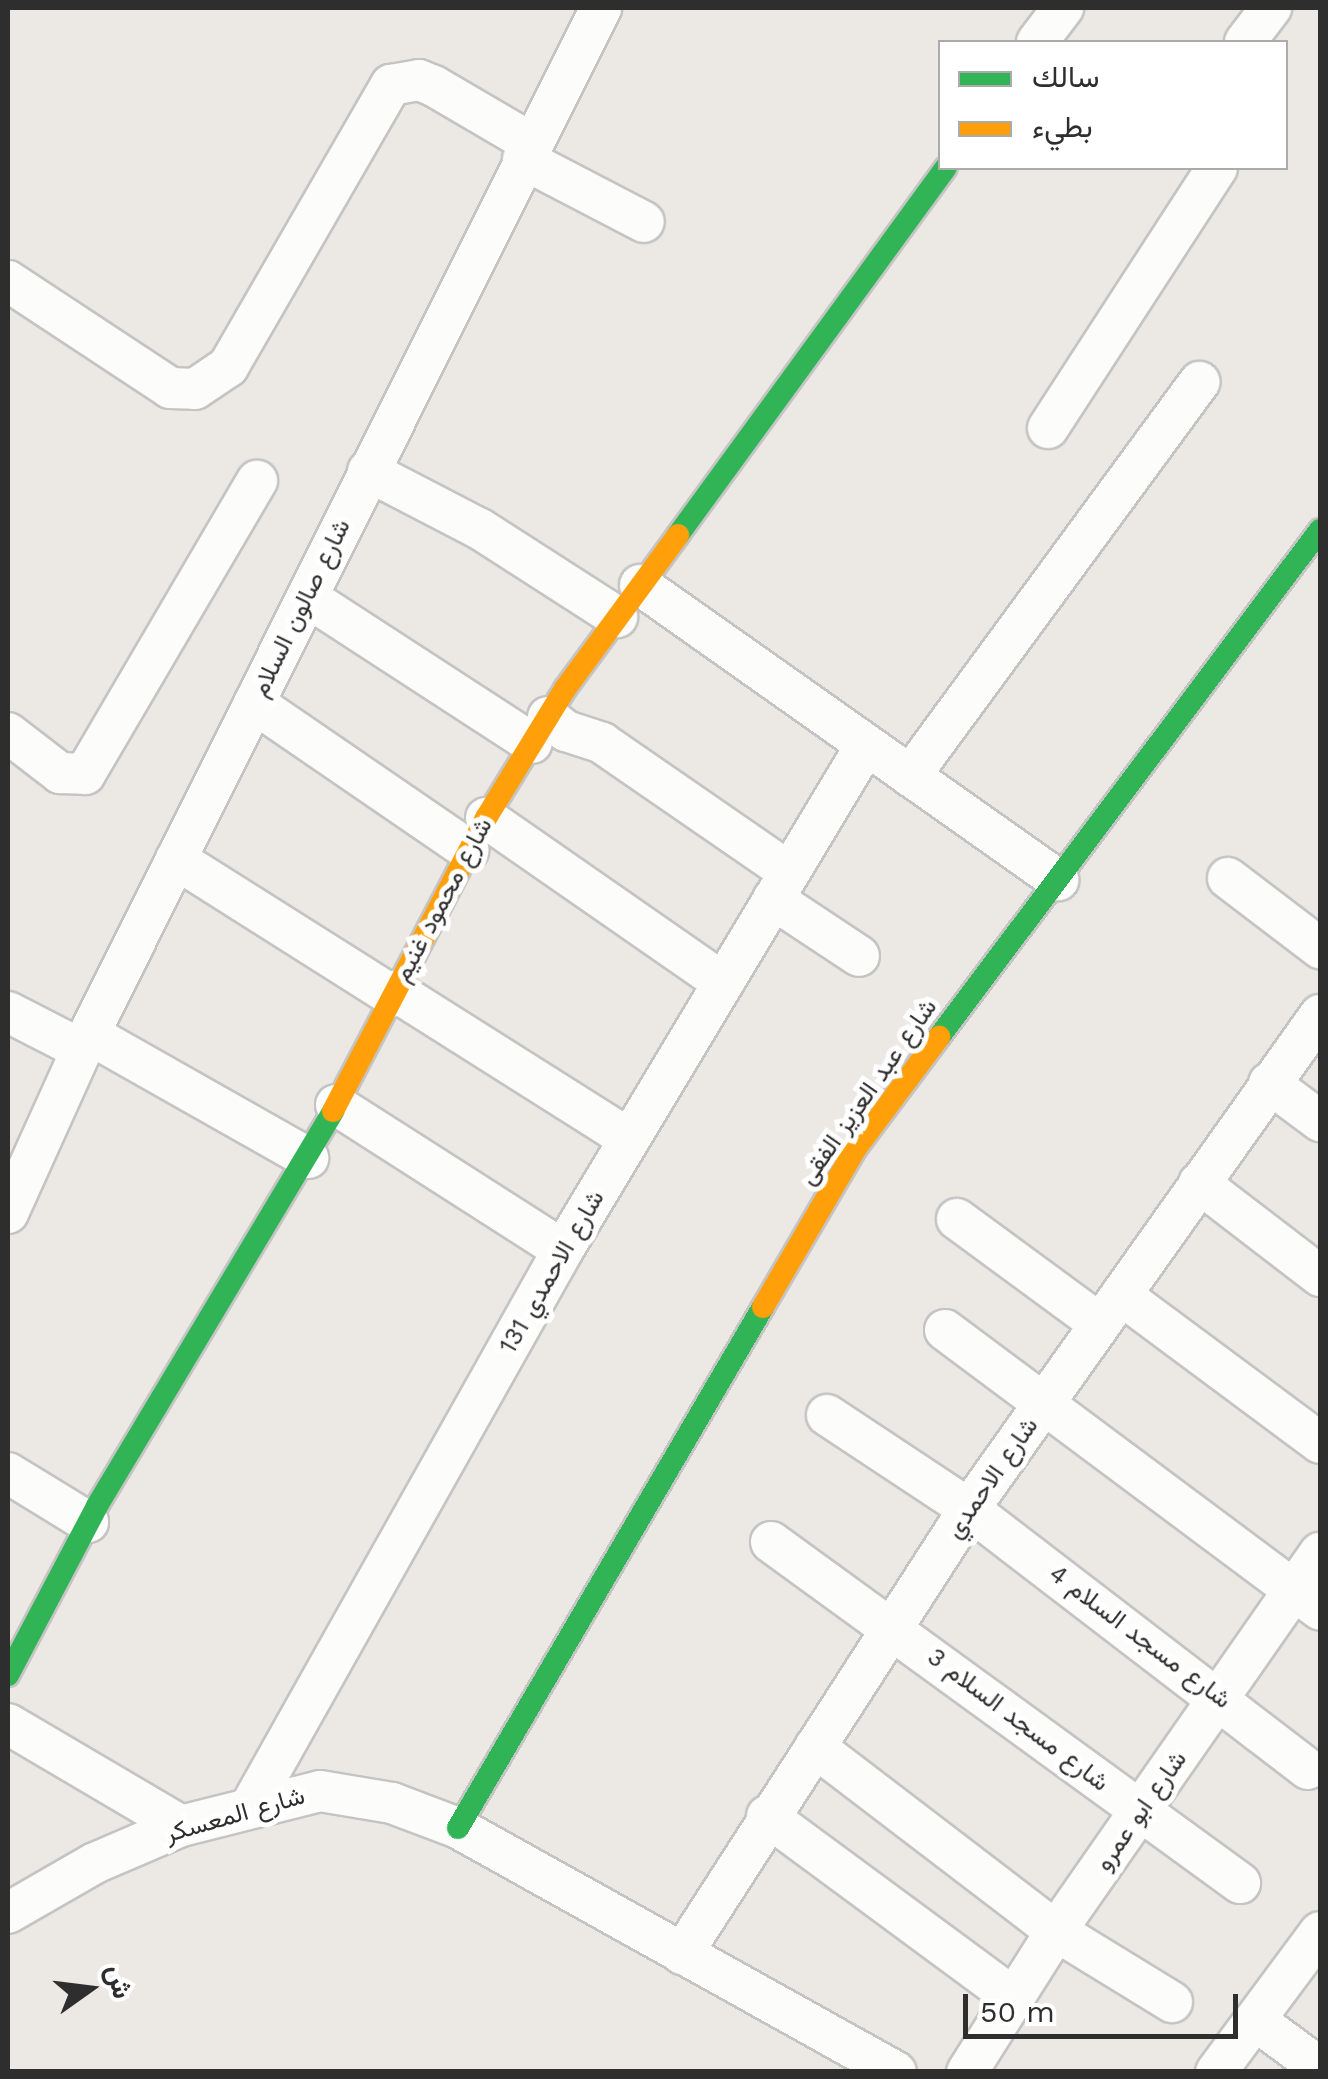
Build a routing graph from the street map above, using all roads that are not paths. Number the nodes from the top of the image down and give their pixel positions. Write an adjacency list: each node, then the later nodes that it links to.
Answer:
1 (601, 8): 6 (street, شارع صالون السلام)
2 (1063, 8): 4 (street)
3 (1271, 8): 5 (street)
4 (1039, 40)
5 (1247, 40)
6 (527, 151): 9 (street); 10 (street); 13 (street, شارع صالون السلام)
7 (945, 170): 17 (street, شارع محمود غنيم)
8 (1216, 170): 12 (street)
9 (644, 222)
10 (8, 281)
11 (1199, 382): 22 (street)
12 (1048, 428)
13 (368, 471): 16 (street, شارع صالون السلام); 17 (street)
14 (257, 481): 20 (street)
15 (1320, 530): 26 (street, شارع عبد العزيز الفقى)
16 (307, 597): 18 (street, شارع صالون السلام); 19 (street)
17 (628, 601): 19 (street, شارع محمود غنيم); 21 (street)
18 (254, 702): 23 (street); 24 (street, شارع صالون السلام)
19 (540, 730): 23 (street, شارع محمود غنيم); 27 (street)
20 (8, 732)
21 (866, 745): 22 (street); 27 (street, شارع الاحمدي 131)
22 (910, 776): 26 (street)
23 (478, 834): 30 (street); 31 (street, شارع محمود غنيم)
24 (176, 859): 31 (street); 34 (street, شارع صالون السلام)
25 (1228, 878): 28 (street)
26 (1058, 880): 67 (street, شارع عبد العزيز الفقى)
27 (781, 886): 29 (street); 30 (street, شارع الاحمدي 131)
28 (1320, 948)
29 (859, 956)
30 (723, 983): 38 (street, شارع الاحمدي 131)
31 (394, 993): 36 (street, شارع محمود غنيم); 38 (street)
32 (8, 1012): 34 (street)
33 (1320, 1014): 35 (street, شارع الاحمدي)
34 (86, 1042): 39 (street); 41 (street, شارع صالون السلام)
35 (1270, 1083): 37 (street); 40 (street, شارع الاحمدي)
36 (336, 1104): 39 (street, شارع محمود غنيم); 43 (street)
37 (1320, 1121)
38 (629, 1139): 43 (street, شارع الاحمدي 131)
39 (308, 1158): 52 (street, شارع محمود غنيم)
40 (1199, 1183): 44 (street); 45 (street, شارع الاحمدي)
41 (11, 1194)
42 (957, 1219): 45 (street)
43 (562, 1250): 63 (street, شارع الاحمدي 131)
44 (1320, 1276)
45 (1111, 1310): 47 (street, شارع الاحمدي); 49 (street)
46 (945, 1330): 47 (street)
47 (1044, 1402): 51 (street, شارع الاحمدي); 55 (street)
48 (828, 1415): 51 (street, شارع مسجد السلام 4)
49 (1320, 1443)
50 (8, 1474): 52 (street)
51 (968, 1509): 56 (street, شارع الاحمدي); 59 (street, شارع مسجد السلام 4)
52 (88, 1522): 57 (street, شارع محمود غنيم)
53 (771, 1542): 56 (street, شارع مسجد السلام 3)
54 (1320, 1553): 55 (street, شارع ابو عمرو)
55 (1307, 1600): 59 (street, شارع ابو عمرو)
56 (893, 1626): 61 (street, شارع الاحمدي); 64 (street, شارع مسجد السلام 3)
57 (18, 1630): 58 (street, شارع محمود غنيم)
58 (8, 1675)
59 (1220, 1696): 62 (street, شارع مسجد السلام 4); 64 (street, شارع ابو عمرو)
60 (8, 1724): 66 (street)
61 (815, 1746): 65 (street, شارع الاحمدي); 70 (street)
62 (1308, 1770)
63 (250, 1806): 66 (street, شارع المعسكر); 67 (street, شارع المعسكر)
64 (1141, 1813): 68 (street, شارع مسجد السلام 3); 70 (street, شارع ابو عمرو)
65 (767, 1816): 72 (street, شارع الاحمدي); 73 (street)
66 (180, 1826): 69 (street, شارع المعسكر)
67 (458, 1828): 72 (street, شارع المعسكر)
68 (1240, 1884)
69 (8, 1913)
70 (1056, 1932): 73 (street, شارع ابو عمرو); 74 (street)
71 (1320, 1932): 75 (street)
72 (682, 1954): 77 (street, شارع المعسكر)
73 (1014, 1998): 78 (street, شارع ابو عمرو)
74 (1172, 2002)
75 (1255, 2020): 76 (street); 79 (street)
76 (1320, 2068)
77 (896, 2072)
78 (967, 2072)
79 (1216, 2072)

